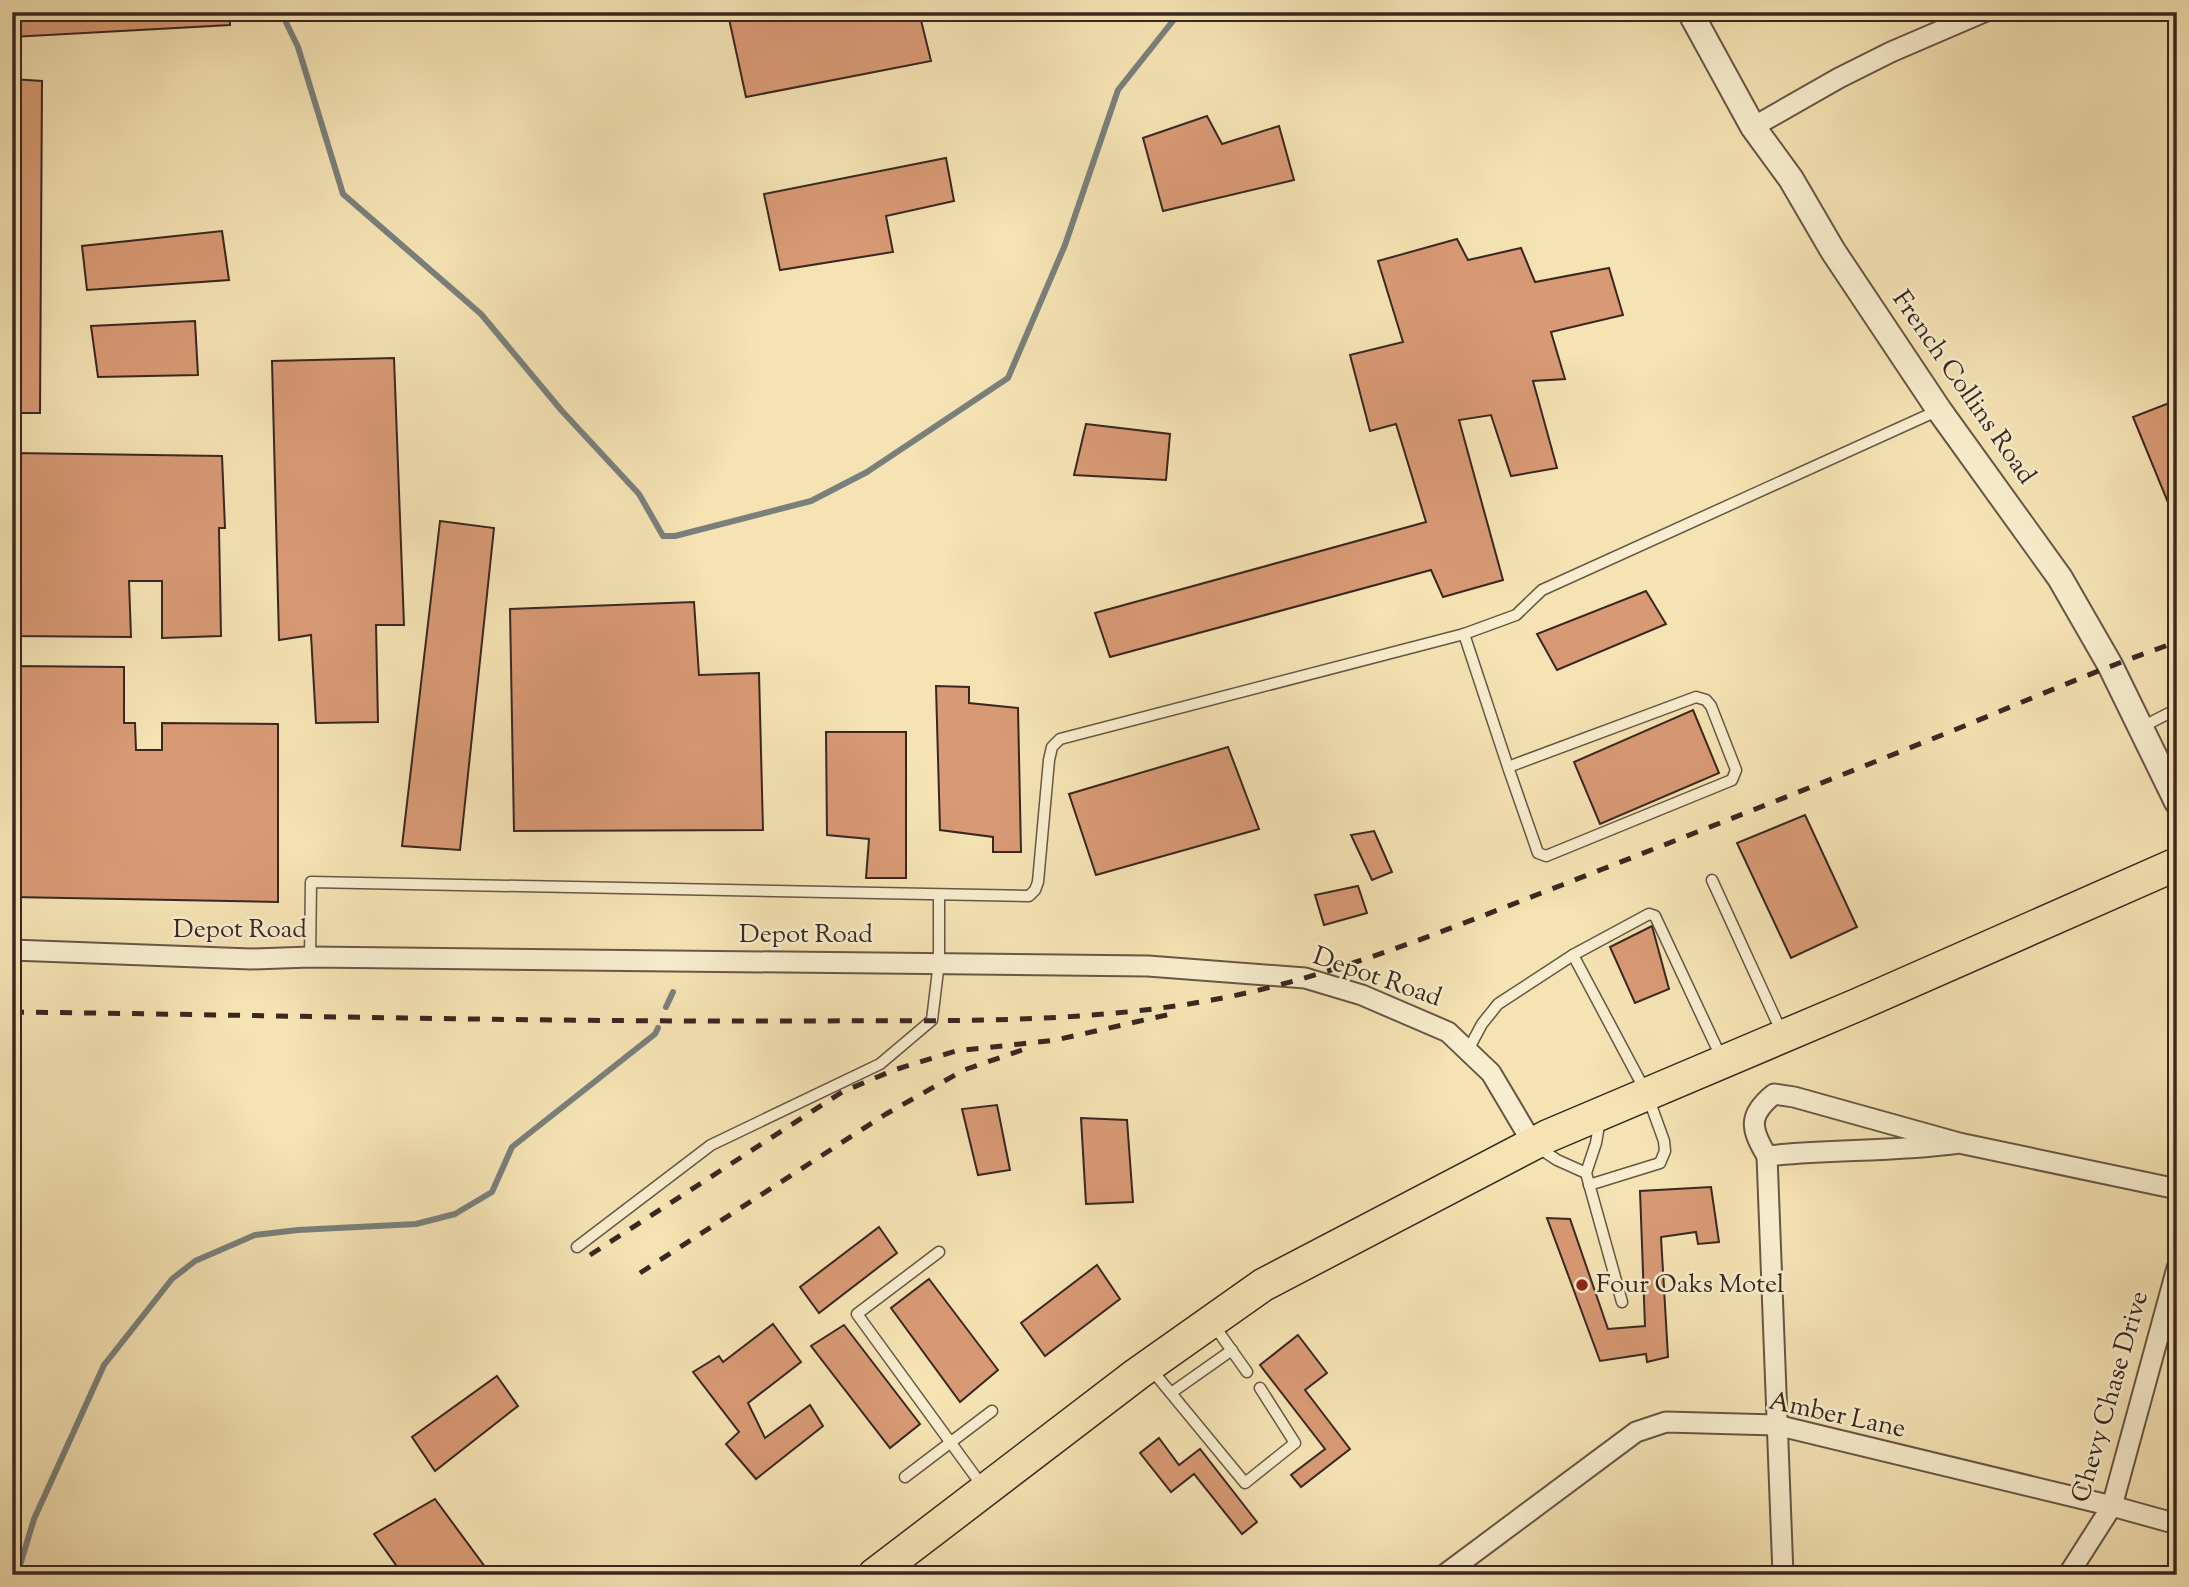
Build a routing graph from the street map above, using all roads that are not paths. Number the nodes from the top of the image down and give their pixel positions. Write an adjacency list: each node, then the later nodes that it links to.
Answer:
1 (1690, 12): 3 (street, French Collins Road)
2 (1984, 12): 3 (street)
3 (1753, 127): 4 (street, French Collins Road)
4 (1939, 410): 5 (lane); 7 (street, French Collins Road)
5 (1464, 634): 8 (lane); 12 (lane)
6 (2177, 709): 7 (lane)
7 (2140, 728): 9 (street, French Collins Road)
8 (1508, 767): 8 (lane)
9 (2174, 789)
10 (2177, 864): 17 (main road)
11 (1712, 880): 17 (lane)
12 (939, 895): 15 (lane); 16 (lane)
13 (12, 950): 15 (street, Depot Road)
14 (1573, 955): 18 (lane); 19 (lane); 20 (lane)
15 (310, 957): 16 (street, Depot Road)
16 (939, 962): 18 (street, Depot Road); 28 (lane)
17 (1784, 1036): 19 (main road)
18 (1468, 1050): 23 (street, Depot Road)
19 (1723, 1062): 20 (main road)
20 (1647, 1094): 21 (main road); 26 (lane)
21 (1601, 1113): 23 (main road); 25 (lane)
22 (1959, 1143): 24 (street); 24 (street); 27 (street)
23 (1533, 1144): 25 (lane); 32 (main road)
24 (1767, 1156): 39 (street)
25 (1586, 1173): 26 (lane)
26 (1590, 1185): 31 (lane)
27 (2177, 1189)
28 (577, 1247)
29 (939, 1252): 40 (lane)
30 (2177, 1268): 43 (street, Chevy Chase Drive)
31 (1622, 1301)
32 (1211, 1322): 33 (lane); 34 (main road)
33 (1232, 1350): 35 (lane); 37 (lane)
34 (1149, 1366): 37 (lane); 42 (main road)
35 (1247, 1372)
36 (1260, 1388): 37 (lane)
37 (1171, 1393)
38 (992, 1411): 40 (lane)
39 (1776, 1425): 43 (street, Amber Lane); 46 (street, Amber Lane); 47 (street)
40 (951, 1443): 41 (lane); 42 (lane)
41 (905, 1477)
42 (985, 1490): 45 (main road)
43 (2112, 1506): 44 (street, Amber Lane); 48 (street, Chevy Chase Drive)
44 (2177, 1524)
45 (874, 1575)
46 (1444, 1575)
47 (1783, 1575)
48 (2068, 1575)

